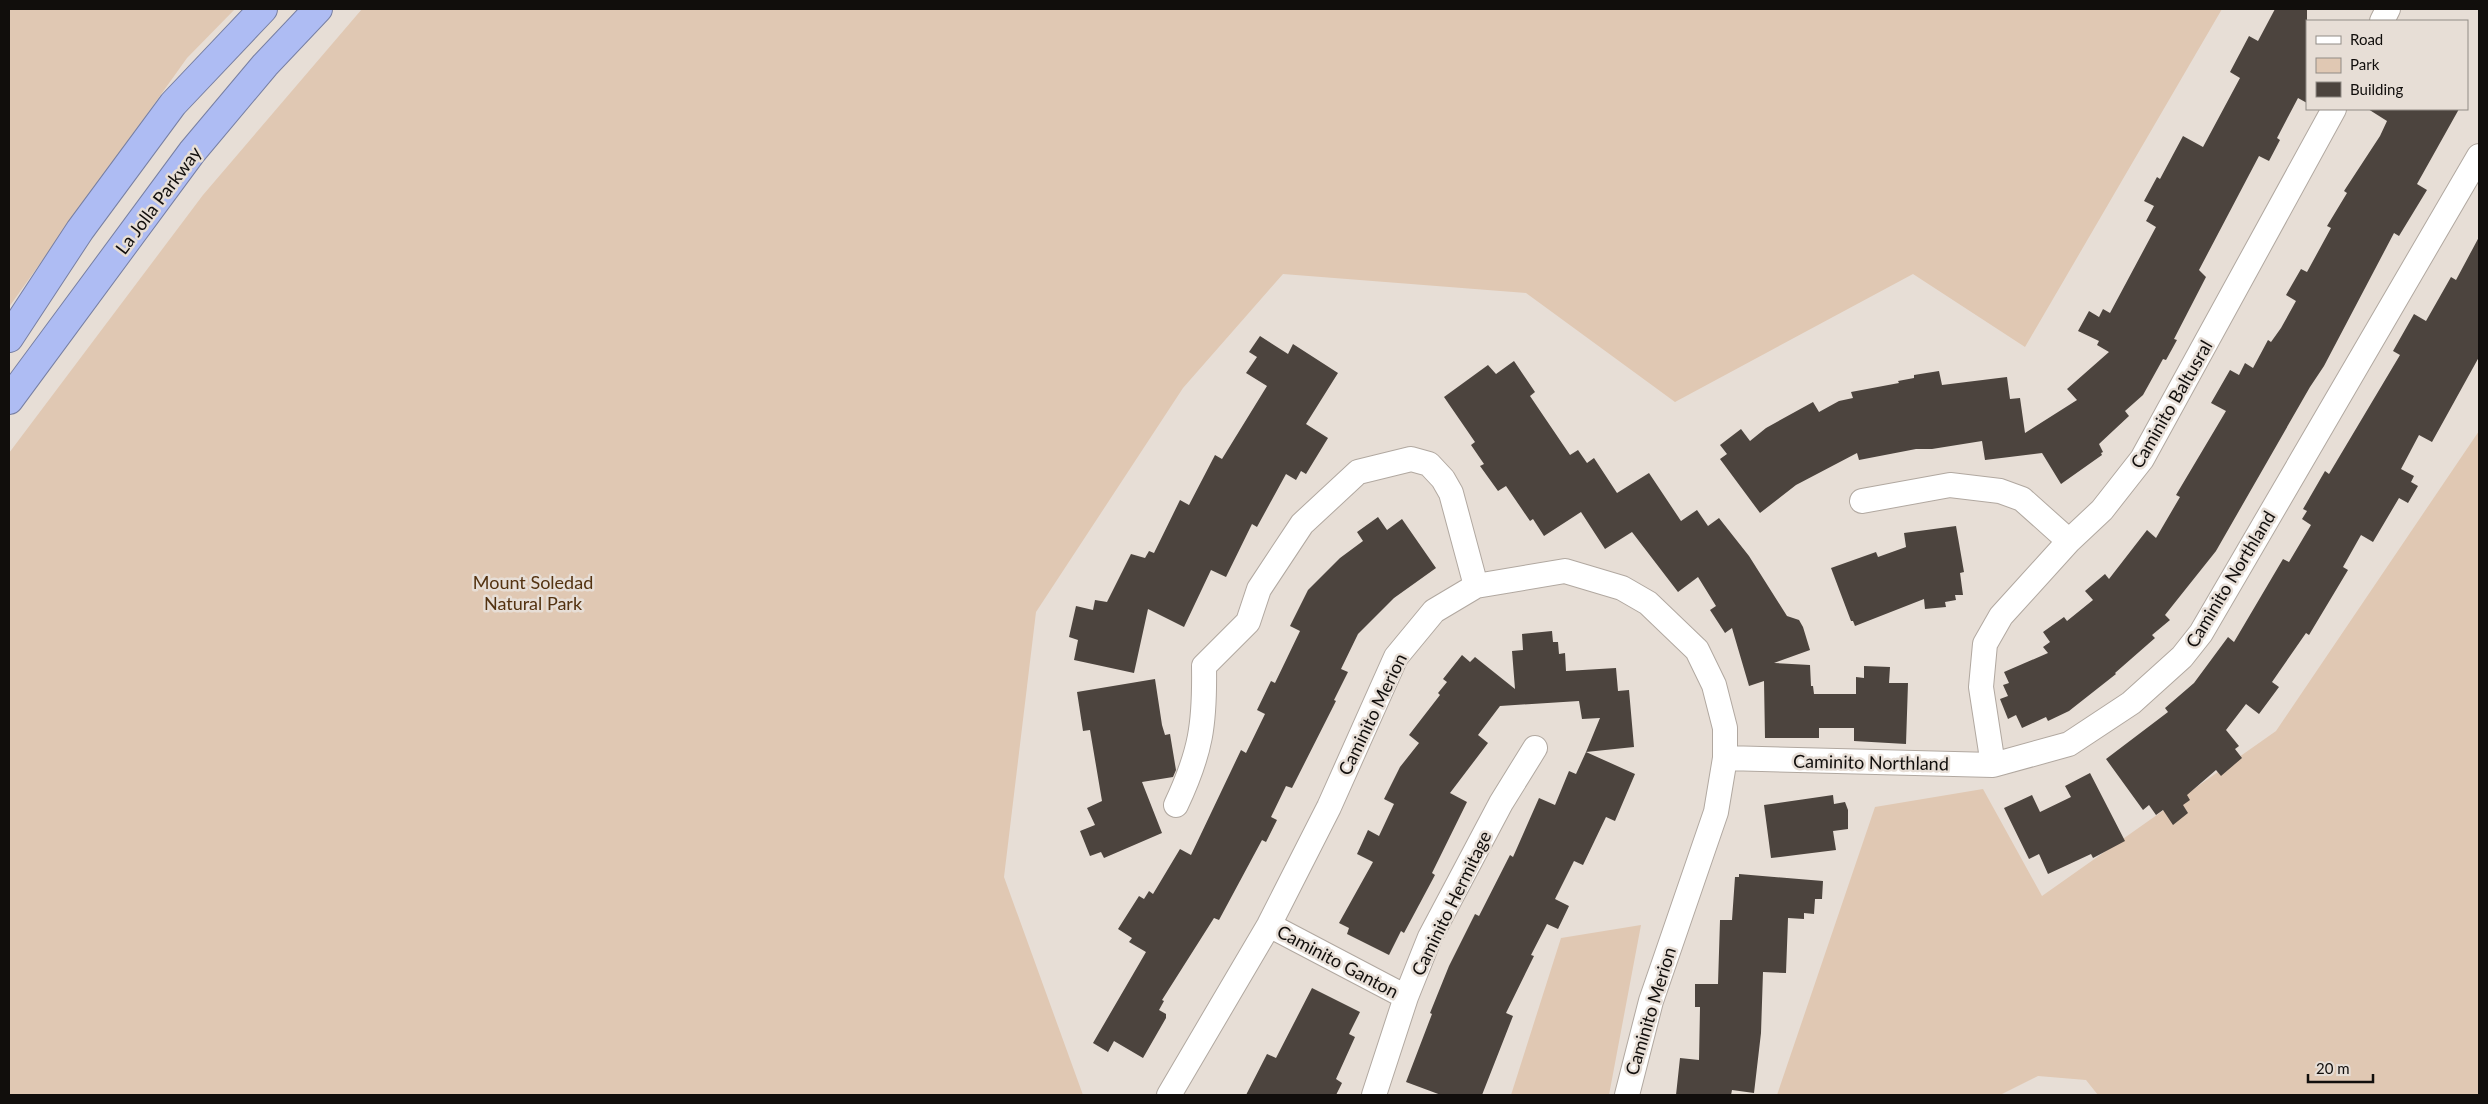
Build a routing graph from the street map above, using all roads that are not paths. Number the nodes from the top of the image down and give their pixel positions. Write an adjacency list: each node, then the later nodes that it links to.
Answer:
1 (263, 9): 5 (highway)
2 (318, 9): 6 (highway, La Jolla Parkway)
3 (2333, 110): 8 (street, Caminito Baltusral)
4 (2479, 156): 12 (street, Caminito Northland)
5 (9, 338)
6 (9, 400)
7 (1862, 501): 8 (street)
8 (2069, 541): 12 (street, Caminito Baltusral)
9 (1476, 586): 11 (street, Caminito Merion); 13 (street); 14 (street, Caminito Merion)
10 (1536, 748): 15 (street, Caminito Hermitage)
11 (1725, 758): 12 (street, Caminito Northland); 18 (street, Caminito Merion)
12 (1993, 765)
13 (1176, 805)
14 (1269, 924): 15 (street, Caminito Ganton); 16 (street, Caminito Merion)
15 (1406, 997): 17 (street, Caminito Hermitage)
16 (1168, 1095)
17 (1374, 1095)
18 (1627, 1095)

